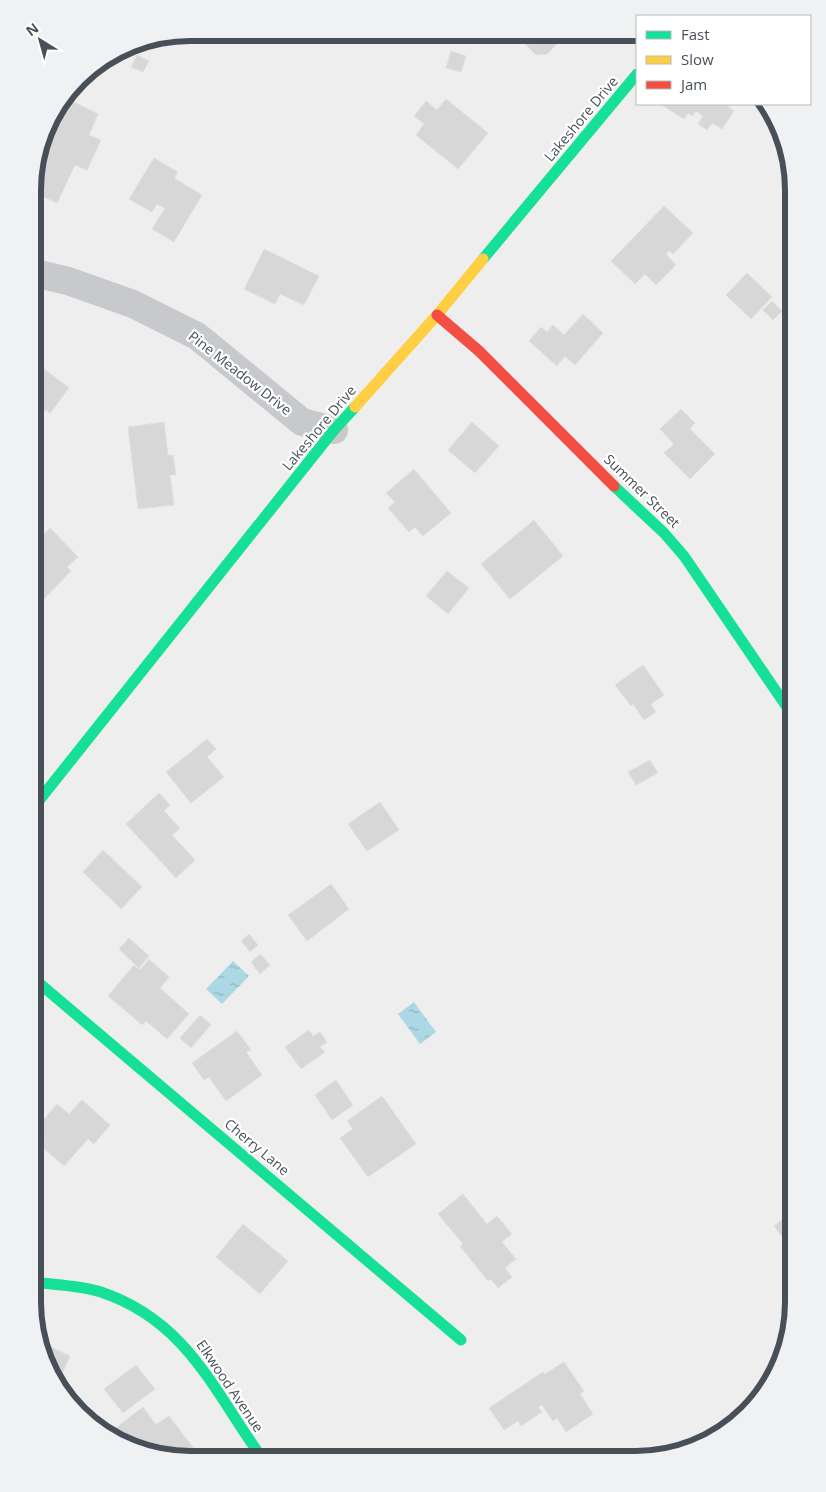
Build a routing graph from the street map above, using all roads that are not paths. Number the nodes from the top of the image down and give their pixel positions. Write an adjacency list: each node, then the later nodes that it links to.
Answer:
1 (636, 75): 3 (street, Lakeshore Drive)
2 (41, 275): 4 (street, Pine Meadow Drive)
3 (438, 315): 4 (street, Lakeshore Drive); 5 (street, Summer Street)
4 (334, 430): 6 (street, Lakeshore Drive)
5 (785, 704)
6 (41, 798)
7 (41, 985): 9 (street, Cherry Lane)
8 (41, 1283): 10 (street, Elkwood Avenue)
9 (461, 1340)
10 (257, 1451)

